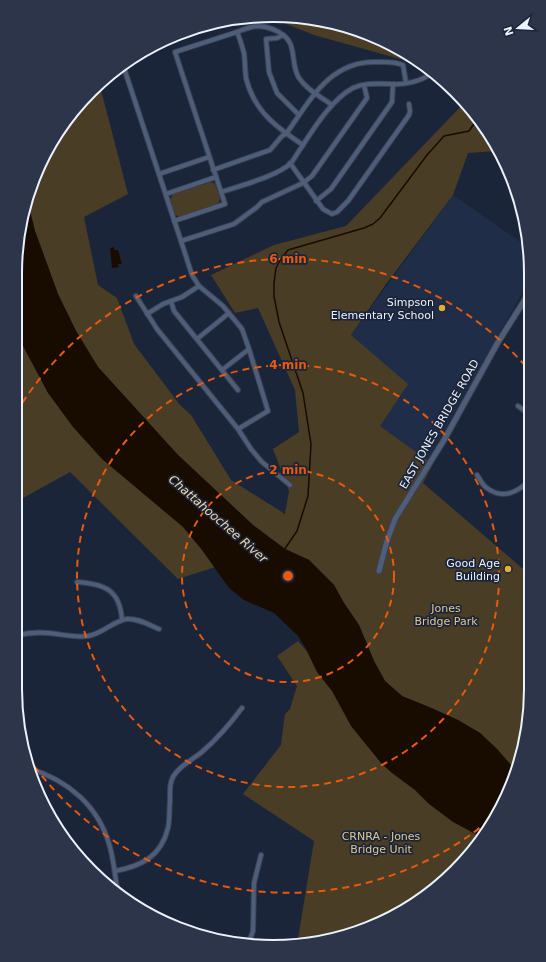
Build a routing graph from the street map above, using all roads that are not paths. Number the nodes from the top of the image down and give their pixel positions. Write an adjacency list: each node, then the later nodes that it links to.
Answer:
1 (238, 32): 2 (street); 12 (street); 14 (street)
2 (283, 35): 8 (street); 11 (street)
3 (125, 71): 17 (street)
4 (428, 76): 5 (street)
5 (406, 83): 6 (street); 8 (street)
6 (393, 84): 7 (street); 22 (street)
7 (364, 85): 10 (street); 19 (street)
8 (315, 93): 10 (street); 11 (street)
9 (409, 104): 22 (street)
10 (332, 105): 13 (street)
11 (299, 116): 12 (street)
12 (286, 134): 13 (street); 16 (street)
13 (303, 145): 15 (street)
14 (209, 157): 16 (street); 17 (street)
15 (290, 163): 19 (street); 20 (street)
16 (213, 170): 18 (street)
17 (159, 174): 21 (street)
18 (216, 177): 20 (street); 21 (street)
19 (303, 183): 22 (street); 24 (street)
20 (221, 192): 23 (street)
21 (166, 194): 23 (street)
22 (316, 201)
23 (174, 221): 24 (street)
24 (181, 241): 25 (street)
25 (199, 286): 27 (street); 29 (street)
26 (136, 296): 30 (street)
27 (171, 301): 30 (street); 31 (street)
28 (524, 301): 41 (street, EAST JONES BRIDGE ROAD)
29 (229, 313): 31 (street); 32 (street)
30 (147, 314): 37 (street)
31 (197, 339): 33 (street)
32 (249, 349): 33 (street); 37 (street)
33 (222, 370): 34 (street)
34 (238, 390)
35 (518, 406): 36 (street)
36 (524, 410)
37 (238, 429): 39 (street)
38 (477, 475): 40 (street)
39 (290, 485)
40 (524, 486)
41 (379, 571)
42 (77, 582): 43 (street)
43 (122, 620): 44 (street); 45 (street)
44 (159, 630)
45 (22, 635)
46 (242, 708): 49 (street)
47 (35, 770): 49 (street)
48 (262, 855): 51 (street)
49 (115, 871): 50 (street)
50 (117, 886)
51 (250, 939)

